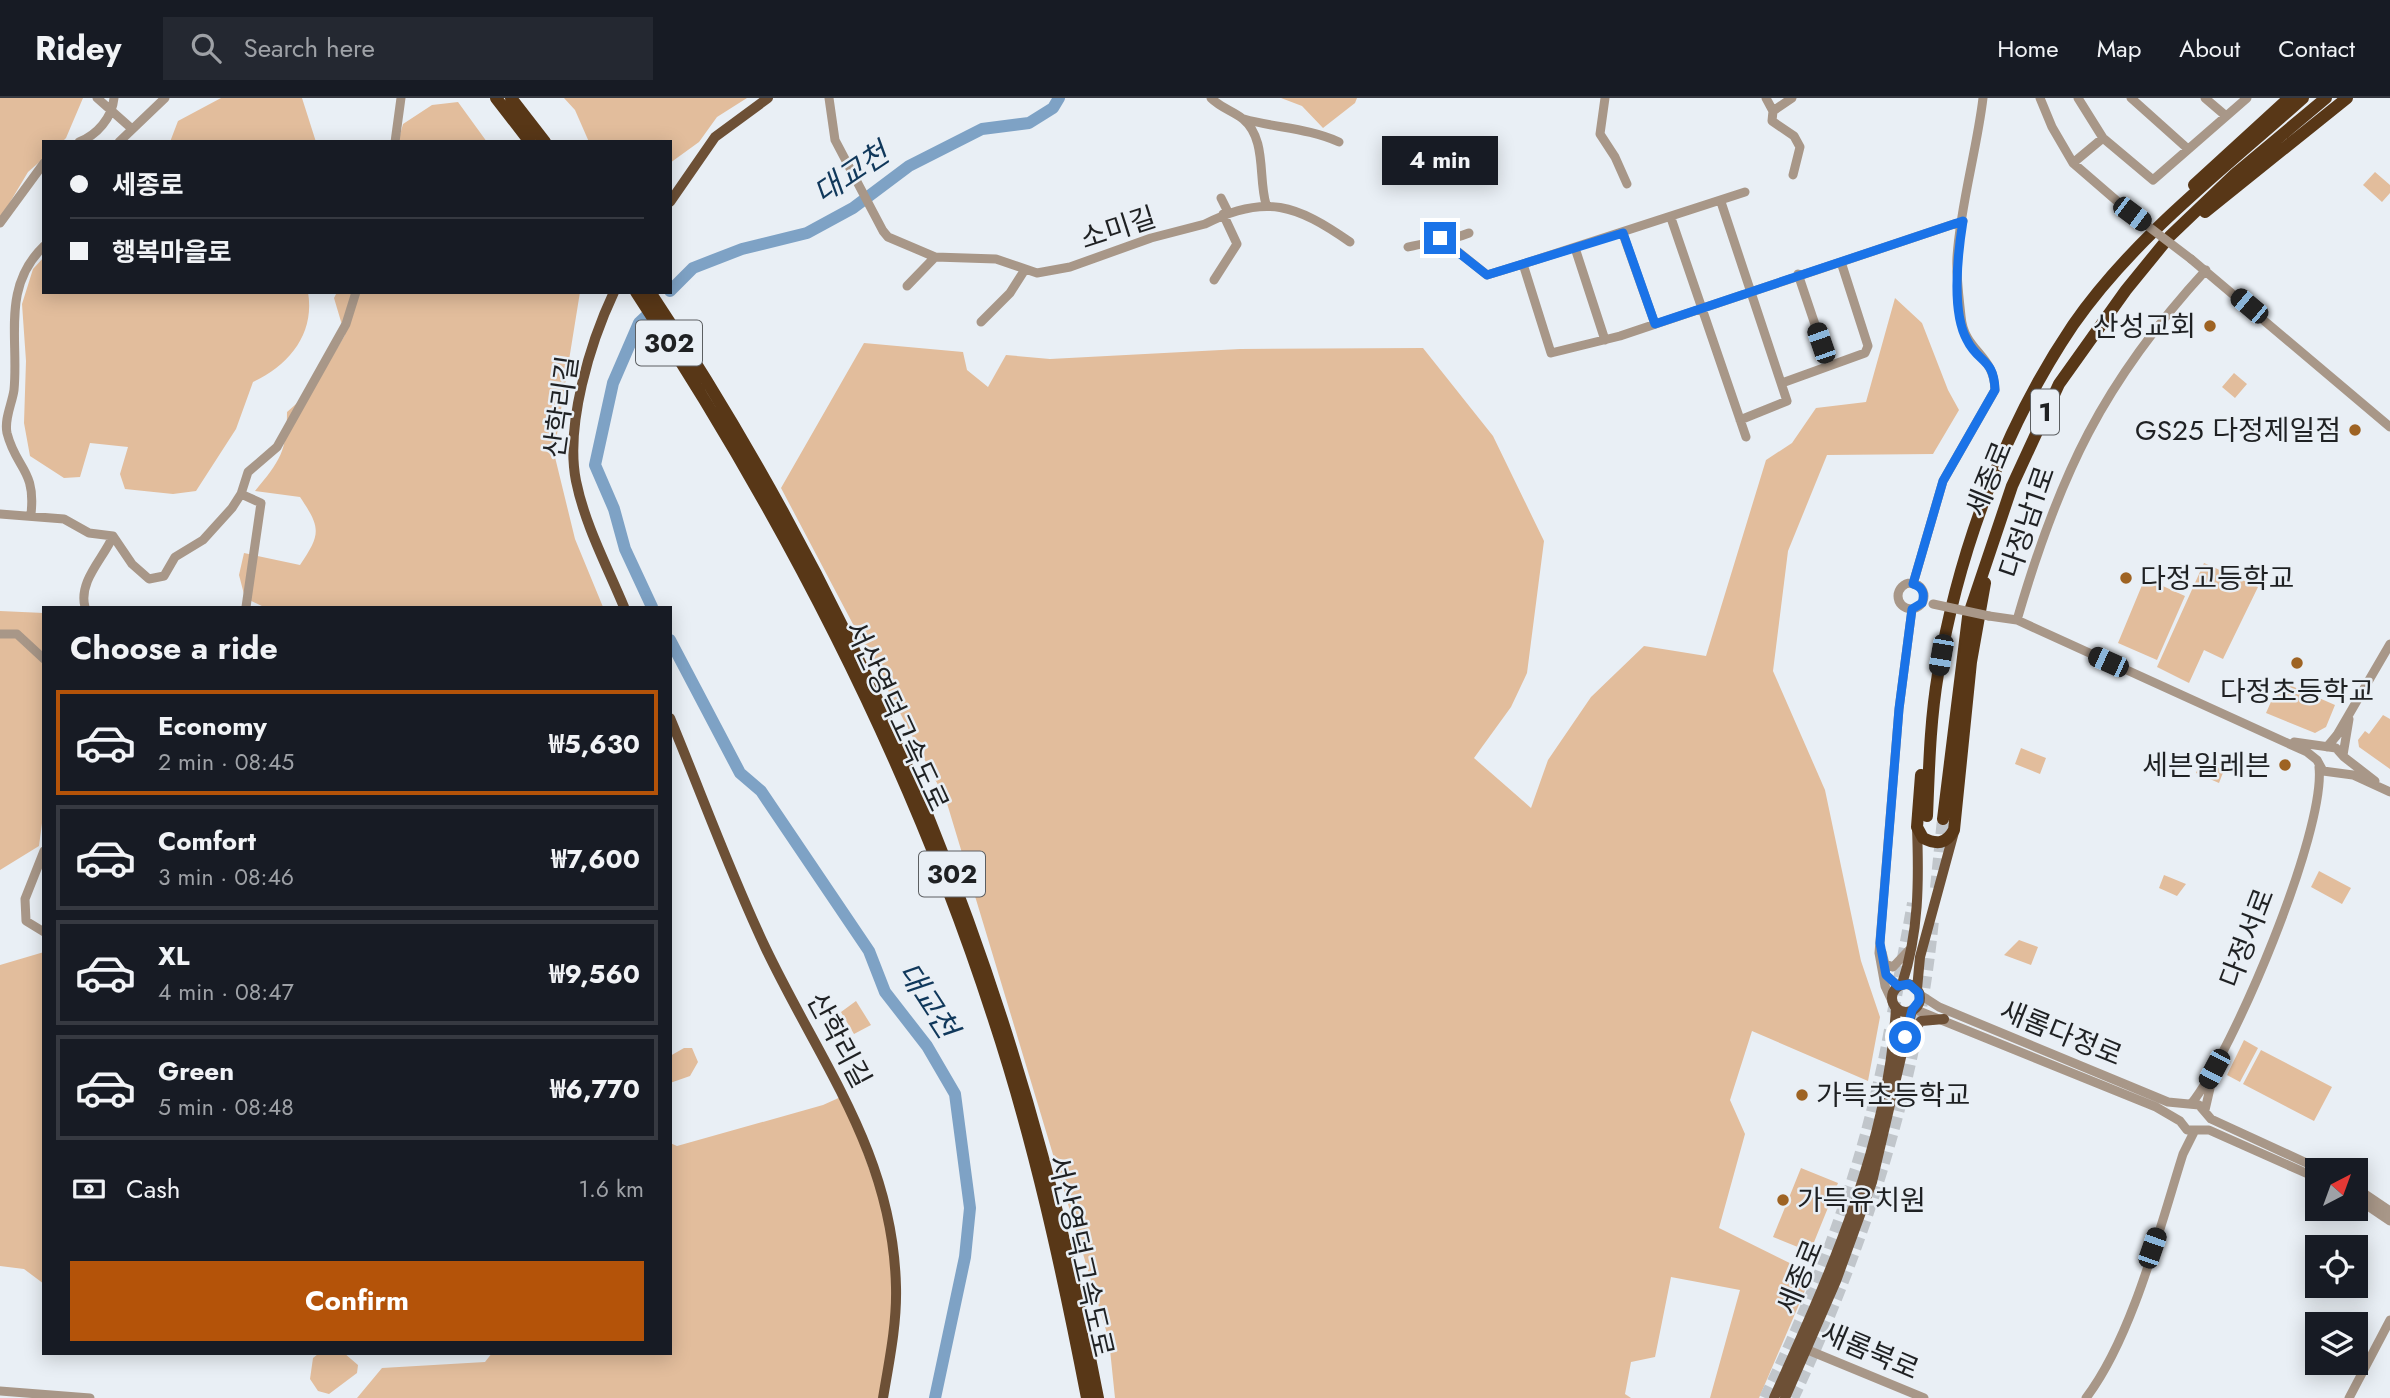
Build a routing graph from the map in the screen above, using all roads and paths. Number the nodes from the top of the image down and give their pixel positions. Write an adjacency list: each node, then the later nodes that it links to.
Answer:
1 (97, 98): 23 (street)
2 (114, 98): 23 (street)
3 (166, 98): 27 (street)
4 (401, 98): 31 (street)
5 (496, 98): 32 (highway)
6 (511, 98): 33 (highway)
7 (768, 98): 42 (main road)
8 (829, 98): 57 (street, 소미길)
9 (1211, 98): 26 (street)
10 (1605, 98): 39 (street)
11 (1766, 98): 24 (street)
12 (1792, 98): 24 (street)
13 (1983, 98): 47 (street)
14 (2040, 98): 36 (street)
15 (2078, 98): 28 (street)
16 (2131, 98): 35 (street)
17 (2205, 98): 25 (street)
18 (2247, 98): 25 (street)
19 (2289, 98): 63 (highway)
20 (2303, 98): 63 (highway, 세종로 / 1)
21 (2326, 98): 51 (highway, 세종로 / 1)
22 (2347, 98): 51 (highway)
23 (113, 109): 27 (street); 29 (street)
24 (1773, 110): 38 (street)
25 (2226, 116): 35 (street)
26 (1244, 119): 34 (street); 44 (street)
27 (131, 128): 30 (street)
28 (2104, 138): 35 (street); 36 (street)
29 (82, 140)
30 (121, 140)
31 (396, 140)
32 (528, 140)
33 (543, 140)
34 (1339, 142)
35 (2188, 149)
36 (2073, 163): 60 (street, bridge)
37 (42, 166): 48 (street)
38 (1793, 175)
39 (1627, 184)
40 (1745, 192): 43 (street)
41 (1221, 198): 45 (street)
42 (672, 199)
43 (1721, 201): 46 (street); 66 (street)
44 (1266, 204): 45 (street, 소미길); 53 (street, 소미길)
45 (1225, 213): 61 (street, 소미길); 64 (street)
46 (1671, 218): 50 (street); 71 (street)
47 (1963, 221): 58 (street); 87 (street)
48 (0, 223)
49 (1469, 233): 52 (street)
50 (1623, 233): 55 (street); 73 (street)
51 (2170, 236): 85 (highway, 세종로 / 1)
52 (1440, 238): 54 (street); 59 (street)
53 (1350, 242)
54 (1408, 247)
55 (1574, 248): 59 (street); 74 (street)
56 (42, 250): 84 (street)
57 (936, 257): 61 (street, 소미길); 65 (street)
58 (1841, 262): 62 (street); 75 (street)
59 (1524, 264): 74 (street)
60 (2206, 270): 79 (street); 93 (street, 다정남1로)
61 (1024, 271): 72 (street)
62 (1798, 274): 66 (street); 75 (street)
63 (2113, 277): 81 (highway, 세종로 / 1)
64 (1214, 280)
65 (907, 286)
66 (1750, 291): 71 (street); 76 (street)
67 (355, 294): 82 (street)
68 (613, 294): 91 (main road, 산학리길)
69 (637, 294): 77 (highway, 서산영덕고속도로 / 302)
70 (651, 294): 77 (highway, 서산영덕고속도로 / 302)
71 (1702, 308): 73 (street); 78 (street)
72 (981, 322)
73 (1655, 324): 74 (street)
74 (1605, 340)
75 (1829, 366): 76 (street)
76 (1782, 383): 78 (street)
77 (708, 390): 135 (highway, 서산영덕고속도로 / 302); 136 (highway, 서산영덕고속도로 / 302)
78 (1740, 419): 80 (street)
79 (2390, 427)
80 (1746, 437)
81 (1994, 478): 105 (highway, 세종로 / 1); 108 (highway)
82 (241, 494): 86 (street); 90 (street)
83 (0, 514): 84 (street)
84 (31, 514): 86 (street)
85 (2000, 517): 106 (highway, 세종로 / 1); 109 (highway)
86 (113, 536): 89 (street)
87 (1913, 584): 88 (street); 92 (street)
88 (1923, 600): 92 (street); 93 (street, bridge)
89 (85, 606)
90 (246, 606)
91 (624, 606)
92 (1912, 609): 113 (street)
93 (2017, 620): 99 (street)
94 (0, 634): 96 (street)
95 (2390, 644): 97 (street)
96 (42, 657)
97 (2350, 713): 100 (street); 101 (street)
98 (672, 723): 134 (main road, 산학리길)
99 (2277, 738): 100 (street); 102 (street)
100 (2325, 747): 101 (street); 102 (street)
101 (2343, 756): 103 (street); 104 (street)
102 (2318, 764): 103 (street); 107 (street)
103 (2337, 772): 104 (street); 107 (street)
104 (2390, 792)
105 (1927, 816)
106 (1943, 819)
107 (2312, 820): 120 (street, 다정서로)
108 (1917, 827): 109 (highway); 112 (main road)
109 (1954, 830): 115 (main road)
110 (42, 856): 111 (street)
111 (42, 931)
112 (1913, 942): 113 (street); 114 (main road)
113 (1881, 948): 114 (street); 116 (street)
114 (1900, 985): 115 (main road); 116 (main road)
115 (1918, 991): 117 (main road, 세종로); 121 (street, 새롬다정로)
116 (1894, 1004): 117 (main road); 131 (main road, 세종로)
117 (1913, 1010): 118 (street, 새롬다정로); 119 (main road, 세종로)
118 (1944, 1019): 119 (main road); 123 (street, 새롬다정로)
119 (1905, 1041): 131 (main road, 세종로)
120 (2214, 1069): 121 (street); 122 (street)
121 (2190, 1105): 122 (street, 새롬다정로); 123 (street)
122 (2206, 1113): 123 (street); 124 (street)
123 (2190, 1128): 125 (street, 새롬다정로); 140 (street)
124 (2305, 1162)
125 (2305, 1172)
126 (2368, 1196): 128 (street)
127 (2368, 1206): 129 (street)
128 (2390, 1210)
129 (2390, 1222)
130 (2390, 1320): 141 (street)
131 (1802, 1347): 137 (main road, 세종로); 138 (main road, 세종로); 139 (street, 새롬북로)
132 (0, 1391): 133 (street)
133 (90, 1398)
134 (883, 1398)
135 (1087, 1398)
136 (1098, 1398)
137 (1774, 1398)
138 (1785, 1398)
139 (1924, 1398)
140 (2087, 1398)
141 (2348, 1398)

